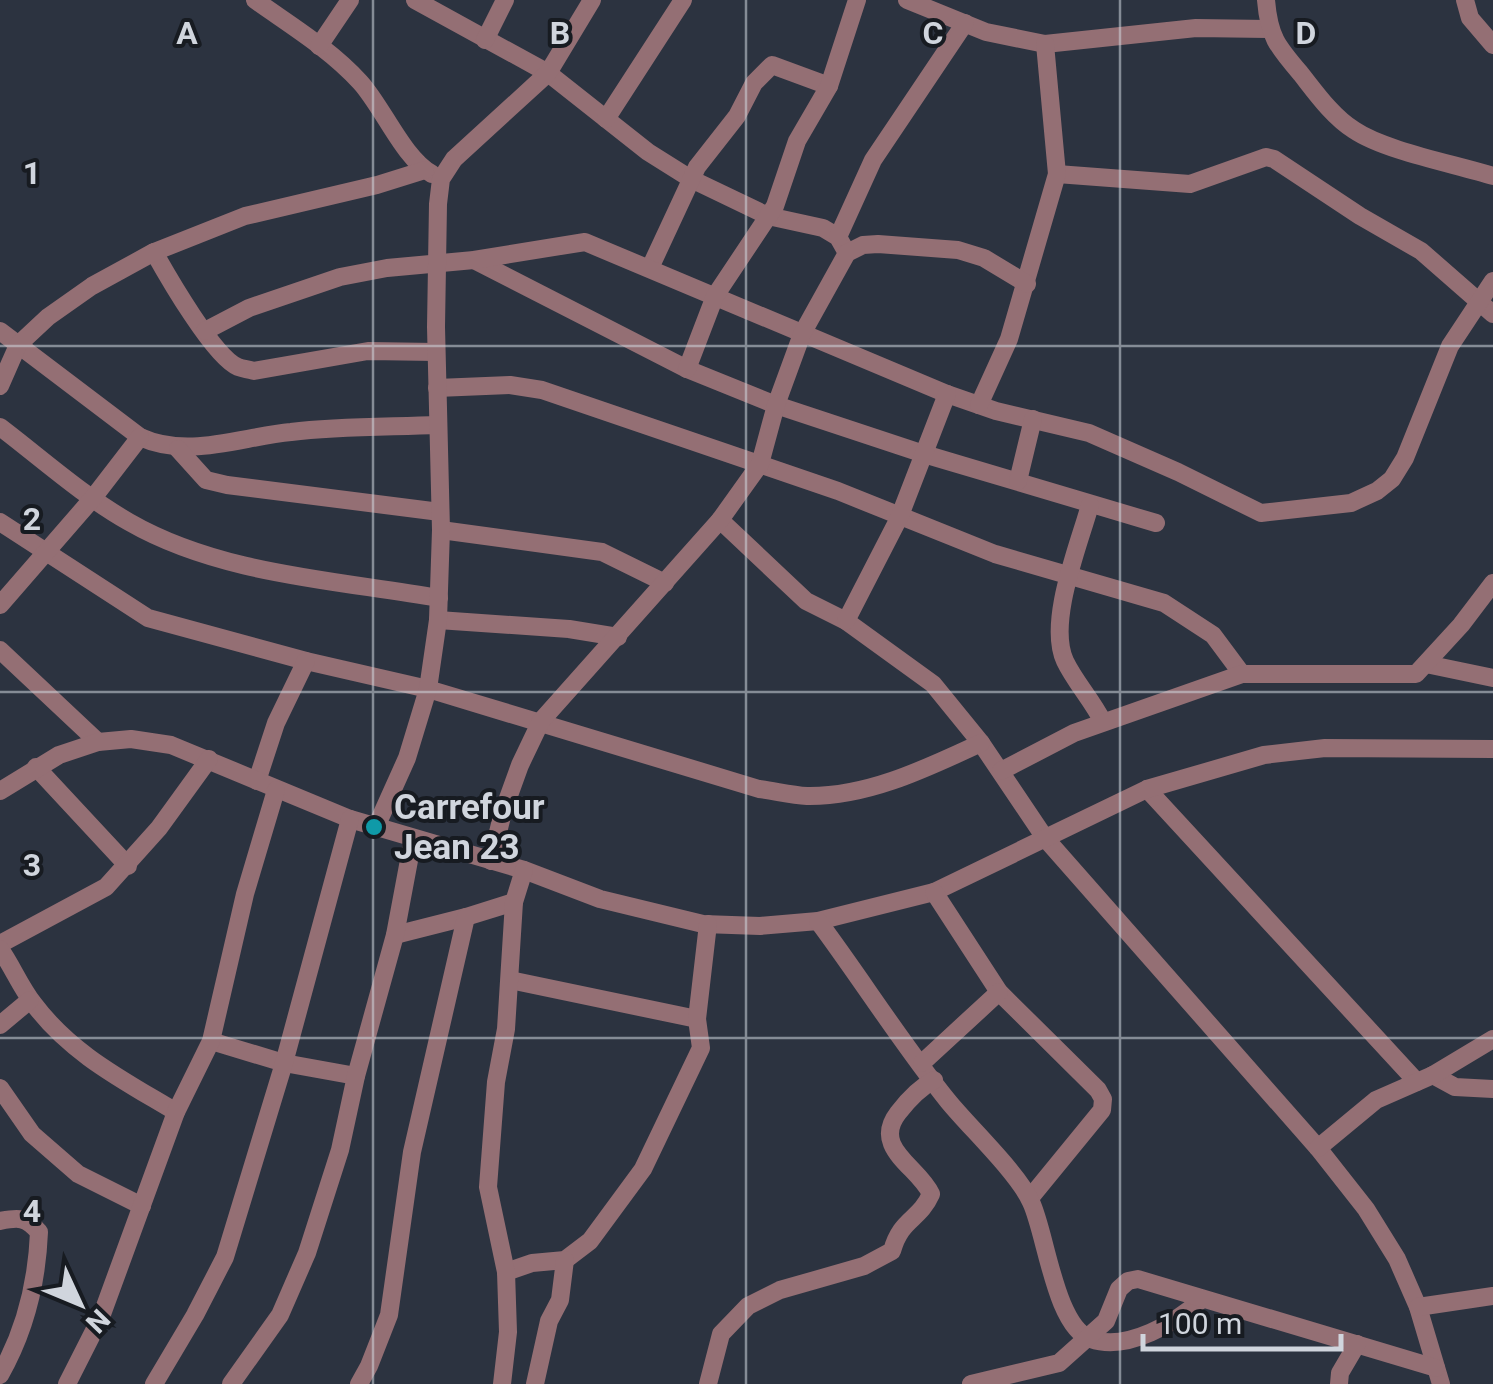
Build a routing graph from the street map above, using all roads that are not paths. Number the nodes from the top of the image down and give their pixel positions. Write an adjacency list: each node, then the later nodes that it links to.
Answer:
1 (254, 0): 16 (street)
2 (350, 0): 16 (street)
3 (505, 0): 13 (street)
4 (592, 0): 17 (street)
5 (684, 0): 19 (street)
6 (857, 0): 18 (street)
7 (907, 0): 11 (street)
8 (1266, 0): 12 (street)
9 (1466, 0): 15 (street)
10 (420, 1): 13 (street)
11 (965, 23): 14 (street); 25 (street)
12 (1268, 29): 14 (street); 22 (street)
13 (485, 40): 17 (street)
14 (1045, 44): 21 (street)
15 (1493, 45)
16 (319, 46): 20 (street)
17 (548, 73): 19 (street); 20 (street)
18 (830, 86): 23 (street); 24 (street)
19 (606, 120): 23 (street)
20 (433, 174): 26 (street); 28 (street)
21 (1057, 174): 31 (street); 33 (street)
22 (1493, 176)
23 (691, 179): 24 (street); 29 (street)
24 (768, 216): 25 (street); 32 (street)
25 (842, 245): 31 (street); 37 (street)
26 (154, 252): 36 (street); 38 (street)
27 (474, 260): 28 (street); 29 (street); 40 (street)
28 (436, 263): 36 (street); 39 (street)
29 (650, 268): 32 (street)
30 (1493, 282): 33 (street)
31 (1027, 284): 45 (street)
32 (716, 296): 37 (street); 40 (street)
33 (1478, 300): 34 (street); 46 (street)
34 (1493, 314)
35 (0, 331): 38 (street)
36 (205, 331): 39 (street)
37 (802, 334): 43 (street); 44 (street)
38 (18, 345): 41 (street); 49 (street)
39 (436, 352): 42 (street)
40 (687, 368): 44 (street)
41 (0, 386)
42 (437, 388): 47 (street); 52 (street)
43 (947, 394): 45 (street); 51 (street)
44 (776, 405): 51 (street); 52 (street)
45 (979, 405): 46 (street)
46 (1033, 419): 53 (street)
47 (438, 425): 50 (street); 59 (street)
48 (0, 427): 54 (street)
49 (140, 437): 50 (street); 54 (street)
50 (178, 449): 59 (street)
51 (924, 454): 53 (street); 56 (street)
52 (760, 464): 56 (street); 57 (street)
53 (1018, 481): 55 (street)
54 (93, 498): 61 (street); 65 (street)
55 (1090, 505): 60 (street); 62 (street)
56 (899, 518): 62 (street); 68 (street)
57 (720, 520): 63 (street); 68 (street)
58 (0, 522): 61 (street)
59 (440, 522): 63 (street); 65 (street)
60 (1156, 522)
61 (47, 552): 66 (street); 71 (street)
62 (1070, 576): 73 (street); 77 (street)
63 (665, 583): 69 (street)
64 (1493, 583): 72 (street)
65 (439, 598): 67 (street)
66 (0, 605)
67 (438, 620): 69 (street); 75 (street)
68 (846, 621): 79 (street)
69 (618, 637): 76 (street)
70 (0, 650): 78 (street)
71 (306, 662): 75 (street); 84 (street)
72 (1426, 664): 73 (street); 74 (street)
73 (1242, 674): 77 (street)
74 (1493, 678)
75 (428, 689): 76 (street); 89 (street)
76 (542, 721): 79 (street); 92 (street)
77 (1103, 722): 83 (street)
78 (98, 742): 81 (street); 82 (street)
79 (981, 743): 83 (street)
80 (1493, 748): 85 (street)
81 (209, 759): 84 (street); 93 (street)
82 (36, 767): 87 (street); 93 (street)
83 (1001, 771): 90 (street)
84 (258, 781): 86 (street)
85 (1147, 789): 90 (street); 112 (street)
86 (276, 790): 88 (street); 108 (street)
87 (0, 791)
88 (350, 818): 89 (street); 109 (street)
89 (376, 827): 91 (street)
90 (1044, 838): 95 (street); 117 (street)
91 (412, 839): 92 (street); 100 (street)
92 (492, 862): 94 (street)
93 (128, 866): 101 (street)
94 (524, 870): 96 (street); 99 (street)
95 (934, 892): 98 (street); 103 (street)
96 (514, 902): 97 (street); 102 (street)
97 (466, 917): 100 (street); 133 (street)
98 (818, 921): 99 (street); 110 (street)
99 (708, 924): 105 (street)
100 (394, 935): 111 (street)
101 (0, 946): 104 (street)
102 (510, 980): 105 (street); 122 (street)
103 (998, 992): 110 (street); 118 (street)
104 (30, 1000): 106 (street); 116 (street)
105 (697, 1019): 121 (street)
106 (0, 1025)
107 (1493, 1039): 112 (street)
108 (211, 1041): 109 (street); 116 (street)
109 (284, 1063): 111 (street); 131 (street)
110 (922, 1063): 113 (street)
111 (356, 1076): 132 (street)
112 (1425, 1079): 115 (street); 117 (street)
113 (934, 1080): 118 (street); 136 (street)
114 (0, 1088): 119 (street)
115 (1493, 1089)
116 (176, 1112): 119 (street)
117 (1318, 1148): 125 (street)
118 (1030, 1198): 126 (street)
119 (142, 1206): 130 (street)
120 (0, 1221): 128 (street)
121 (565, 1260): 122 (street); 135 (street)
122 (506, 1272): 134 (street)
123 (1493, 1296): 125 (street)
124 (1202, 1299): 126 (street); 126 (street); 127 (street)
125 (1418, 1306): 129 (street)
126 (1088, 1339): 137 (street)
127 (1357, 1344): 129 (street); 138 (street)
128 (0, 1374)
129 (1438, 1376)
130 (67, 1384)
131 (154, 1384)
132 (231, 1384)
133 (358, 1384)
134 (502, 1384)
135 (535, 1384)
136 (708, 1384)
137 (971, 1384)
138 (1339, 1384)

